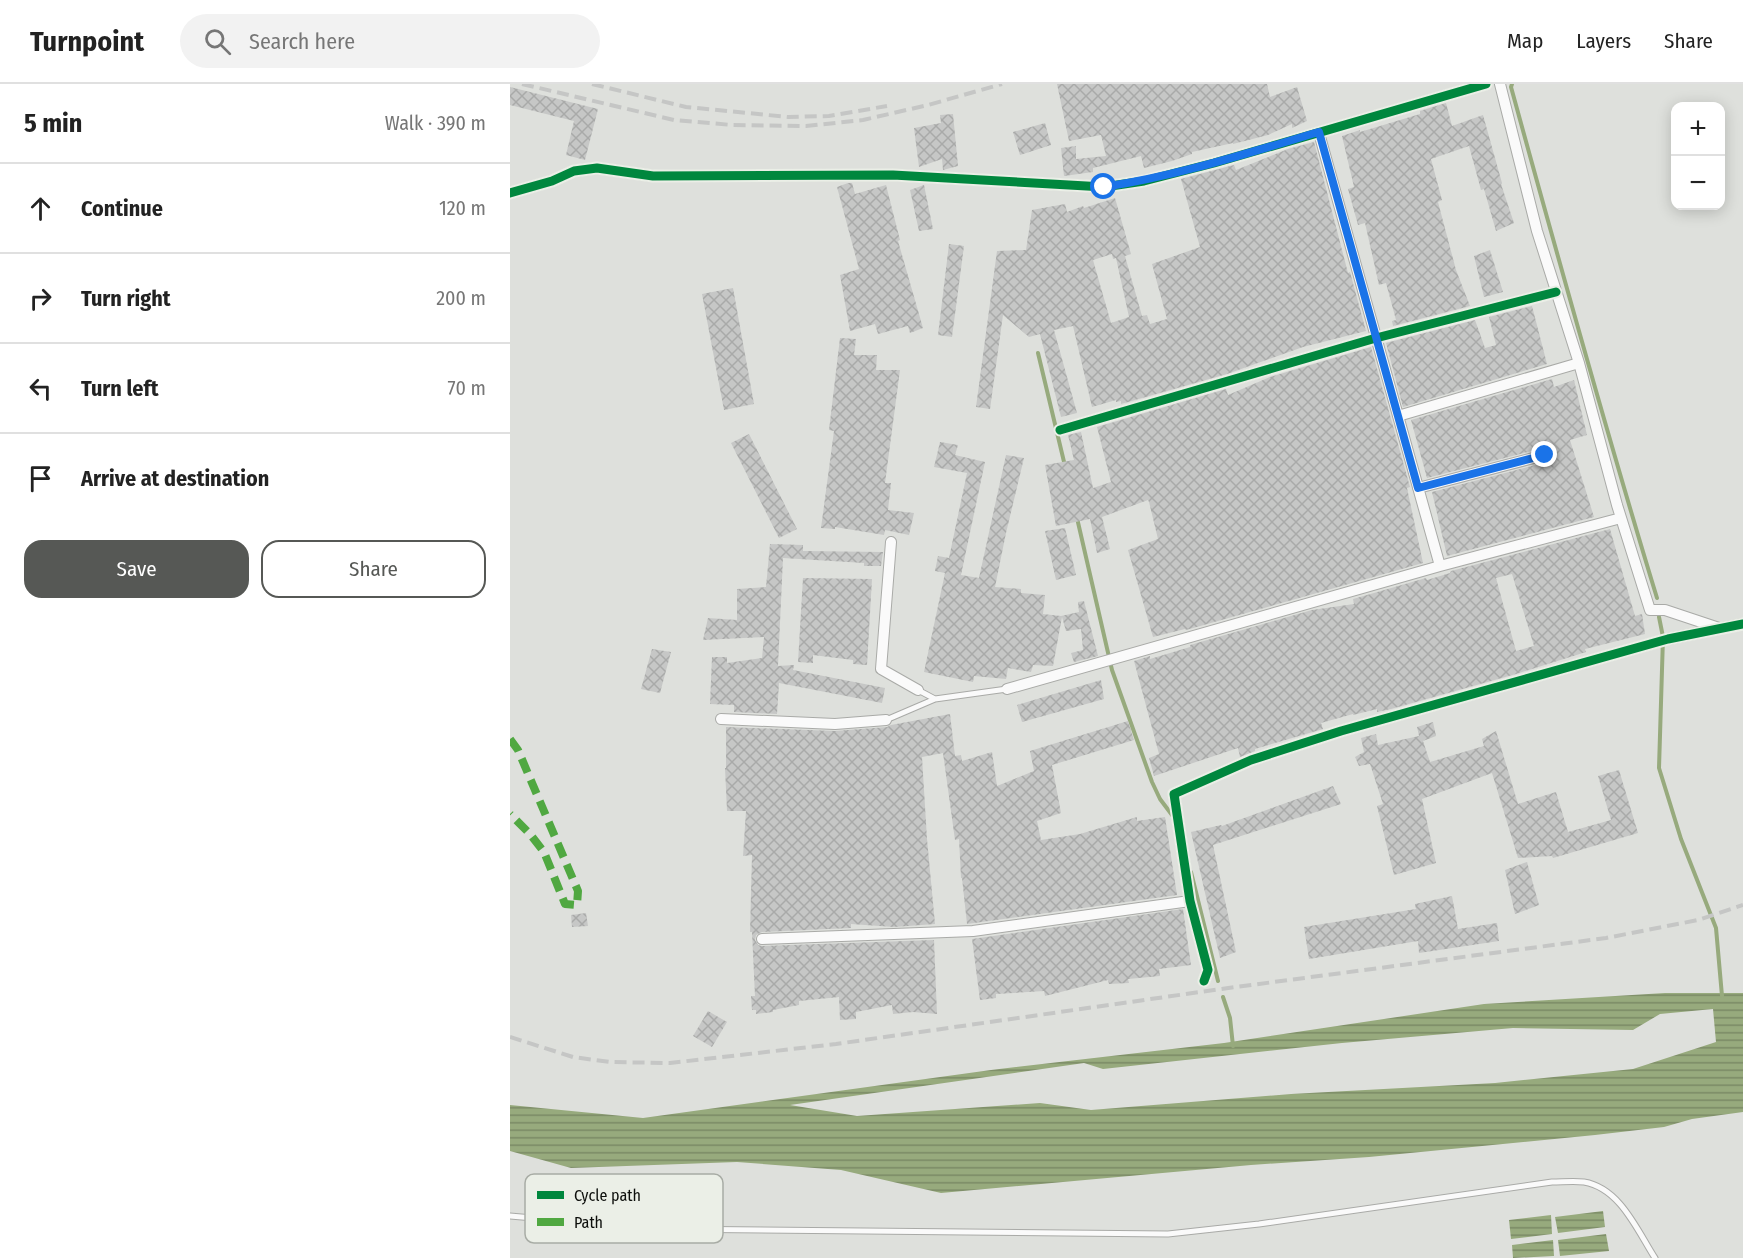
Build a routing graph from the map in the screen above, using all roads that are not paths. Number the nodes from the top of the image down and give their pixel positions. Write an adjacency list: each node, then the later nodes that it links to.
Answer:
1 (1486, 84): 3 (street)
2 (1500, 84): 5 (street)
3 (1319, 132): 4 (street); 6 (street)
4 (510, 193)
5 (1556, 292): 6 (street); 7 (street)
6 (1376, 338): 8 (street); 9 (street)
7 (1579, 363): 8 (street); 12 (street)
8 (1398, 416): 11 (street)
9 (1060, 430)
10 (1545, 455): 11 (street)
11 (1418, 488): 14 (street)
12 (1621, 518): 14 (street); 16 (street)
13 (891, 542): 18 (street)
14 (1440, 566): 17 (street)
15 (1743, 624): 16 (street)
16 (1719, 628): 22 (street)
17 (1007, 689): 19 (lane)
18 (918, 690): 19 (lane)
19 (934, 699): 21 (lane)
20 (721, 719): 21 (street)
21 (886, 720)
22 (1190, 901): 23 (street); 24 (street)
23 (762, 939)
24 (1204, 981)
25 (510, 1216): 26 (lane)
26 (525, 1217)
27 (723, 1230): 28 (lane)
28 (1655, 1258)

